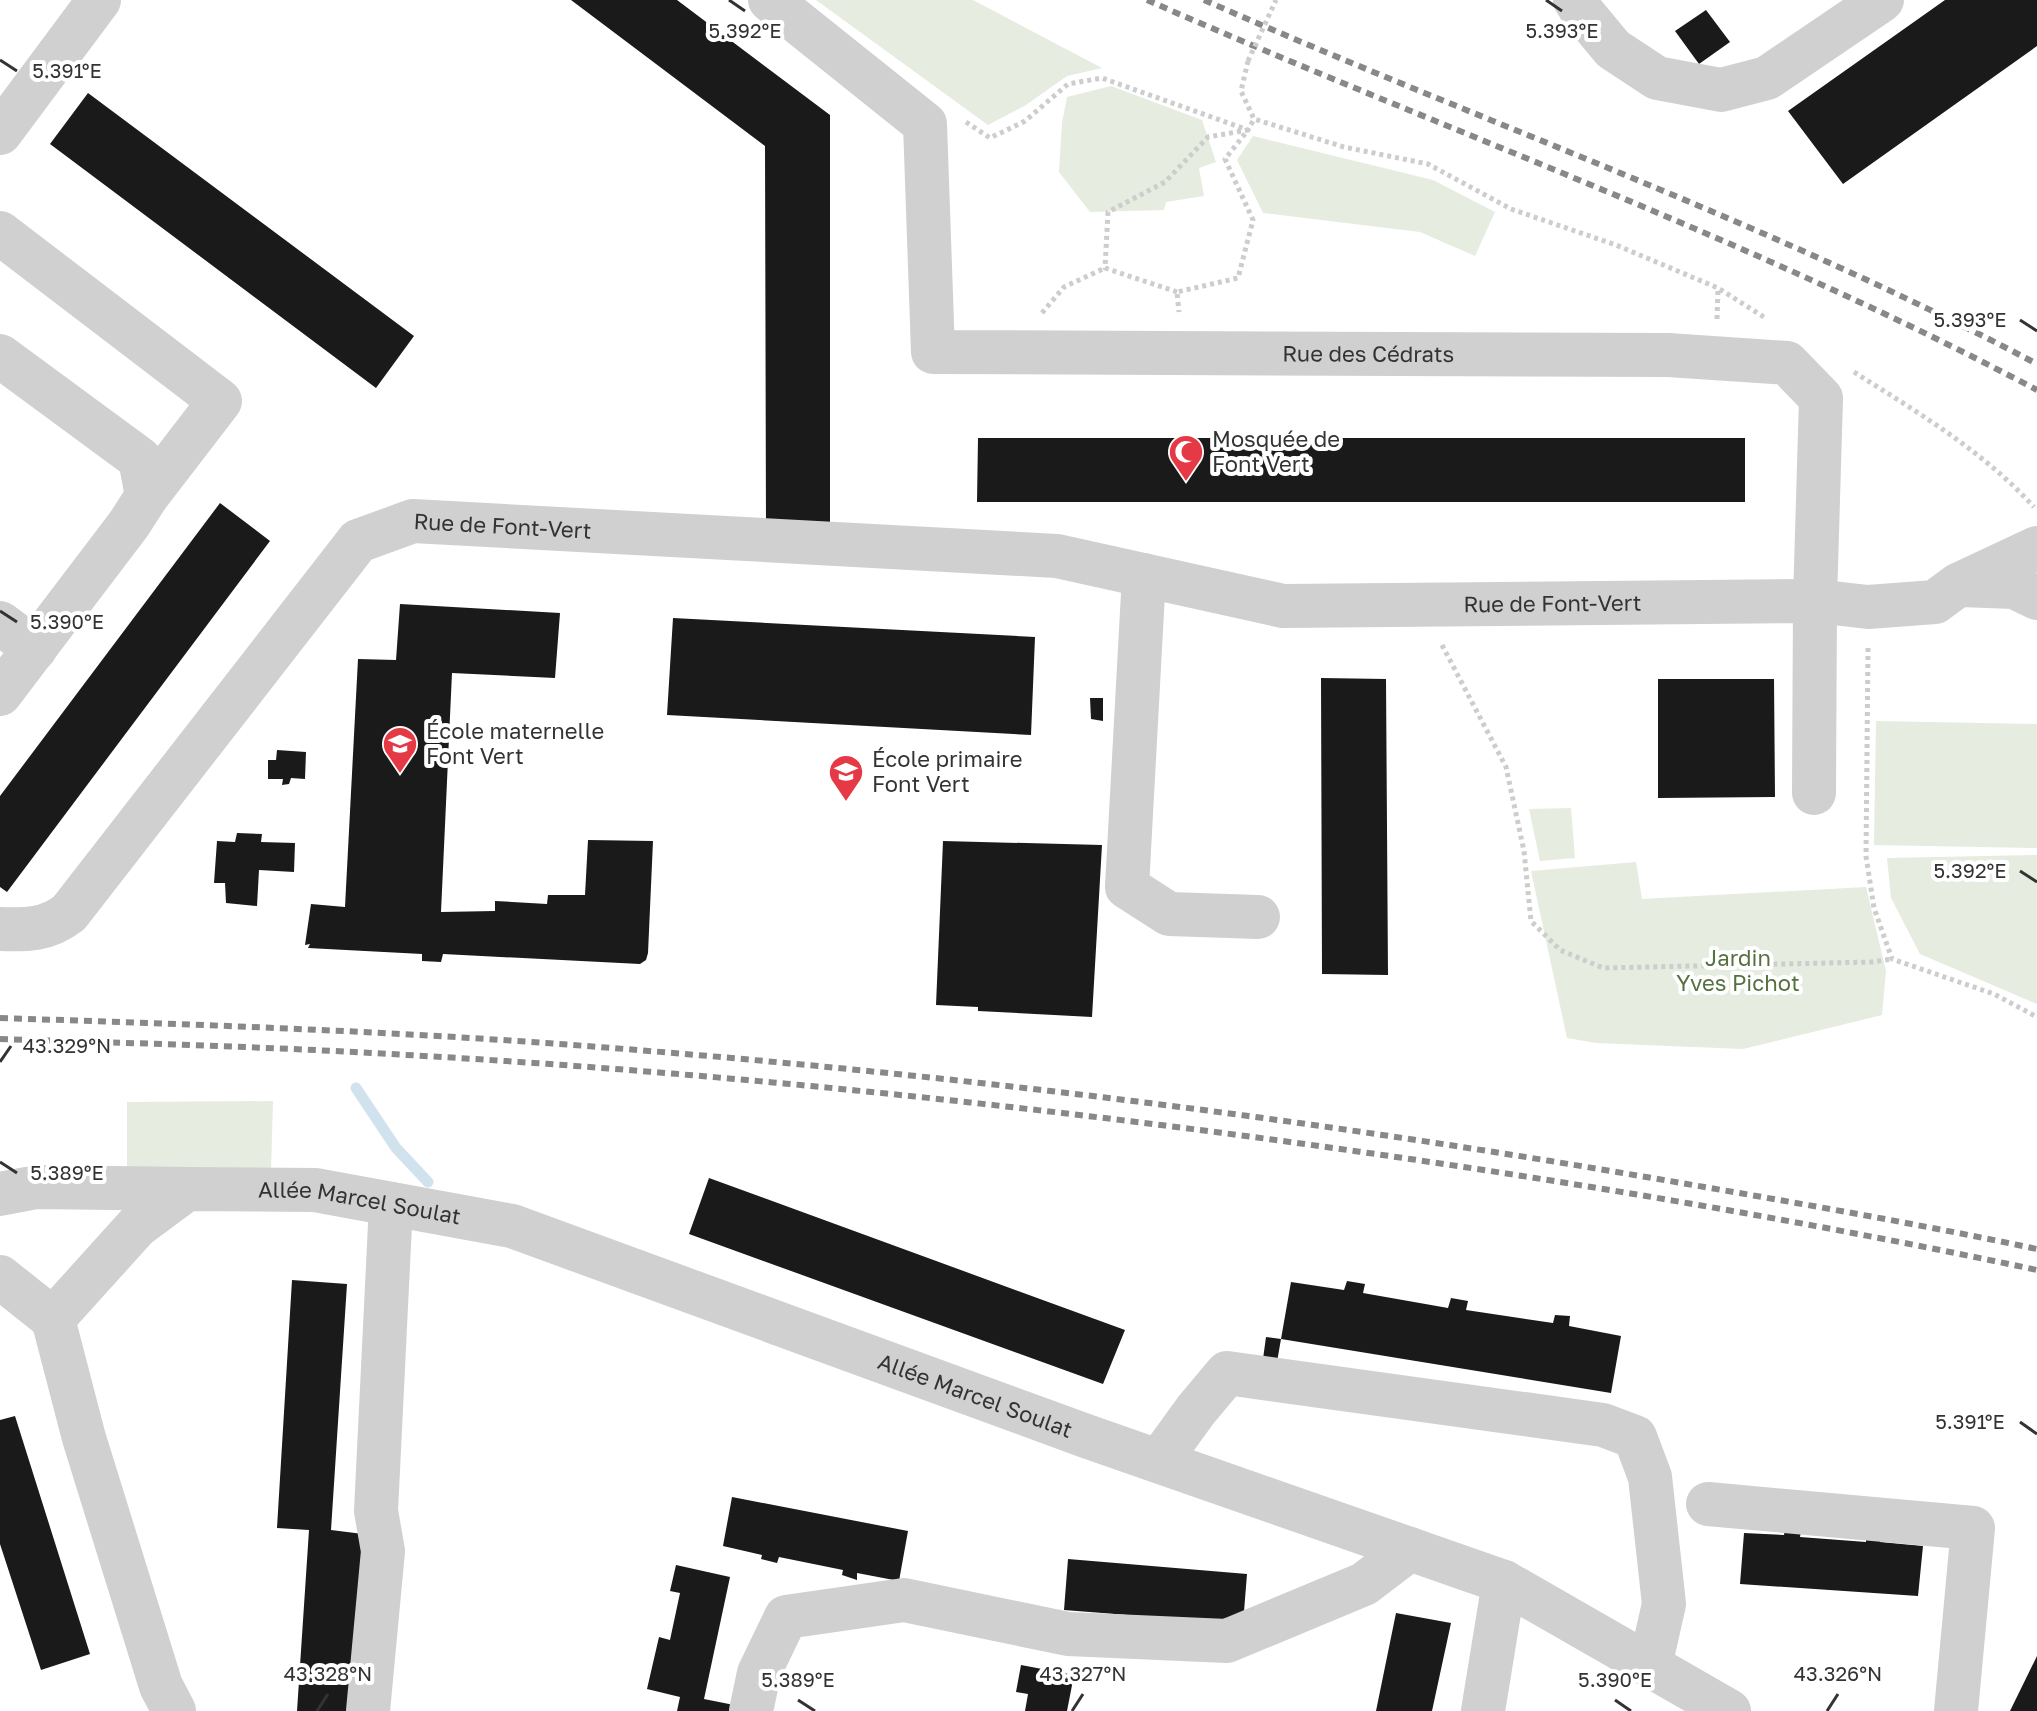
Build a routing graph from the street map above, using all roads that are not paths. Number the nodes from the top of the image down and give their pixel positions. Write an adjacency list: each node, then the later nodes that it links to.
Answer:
1 (99, 0): 5 (street)
2 (770, 0): 13 (street, Rue des Cédrats)
3 (1575, 0): 4 (street)
4 (1882, 0)
5 (0, 133)
6 (0, 233): 8 (street)
7 (0, 356): 8 (street)
8 (147, 496): 15 (street)
9 (2037, 548): 11 (street, Rue de Font-Vert)
10 (1144, 575): 13 (street, Rue de Font-Vert); 18 (street); 19 (street, Rue de Font-Vert)
11 (1958, 585): 12 (street); 13 (street, Rue de Font-Vert)
12 (2037, 598)
13 (1815, 601): 17 (street, Rue des Cédrats)
14 (0, 623): 15 (street)
15 (35, 649): 16 (street)
16 (0, 694)
17 (1814, 793)
18 (1258, 917)
19 (0, 929)
20 (187, 1189): 21 (street, Allée Marcel Soulat); 22 (street, Allée Marcel Soulat); 24 (street)
21 (0, 1194)
22 (391, 1204): 25 (street, Allée Marcel Soulat); 31 (street)
23 (0, 1277): 24 (street)
24 (53, 1319): 30 (street)
25 (1159, 1461): 27 (street, Allée Marcel Soulat); 29 (street)
26 (1708, 1504): 35 (street)
27 (1410, 1549): 28 (street, Allée Marcel Soulat); 32 (street)
28 (1504, 1582): 29 (street, Allée Marcel Soulat); 33 (street)
29 (1650, 1666): 34 (street, Allée Marcel Soulat)
30 (174, 1711)
31 (368, 1711)
32 (751, 1711)
33 (1483, 1711)
34 (1729, 1711)
35 (1956, 1711)

